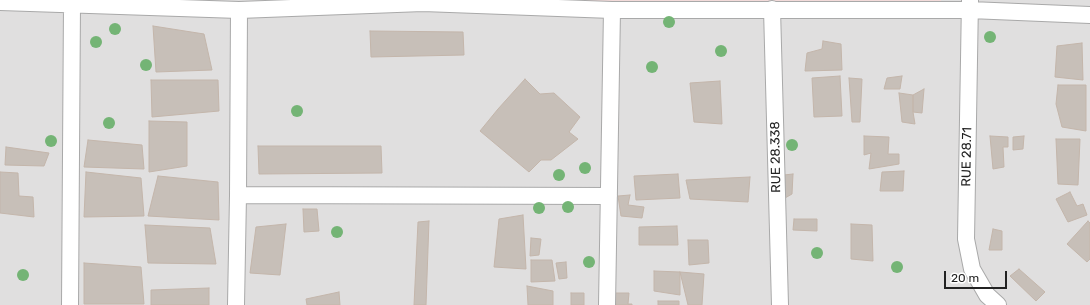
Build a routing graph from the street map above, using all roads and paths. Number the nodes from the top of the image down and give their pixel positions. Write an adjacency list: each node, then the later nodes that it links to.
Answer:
1 (0, 2): 3 (street)
2 (423, 2): 6 (street); 7 (street)
3 (72, 4): 6 (street); 11 (street)
4 (970, 5): 5 (street); 8 (street); 15 (street, RUE 28.71)
5 (772, 9): 7 (street); 14 (street, RUE 28.338)
6 (239, 10): 9 (street)
7 (612, 10): 10 (street)
8 (1090, 15)
9 (238, 195): 10 (street); 12 (street)
10 (609, 196): 13 (street)
11 (70, 305)
12 (236, 305)
13 (608, 305)
14 (780, 305)
15 (998, 305)

